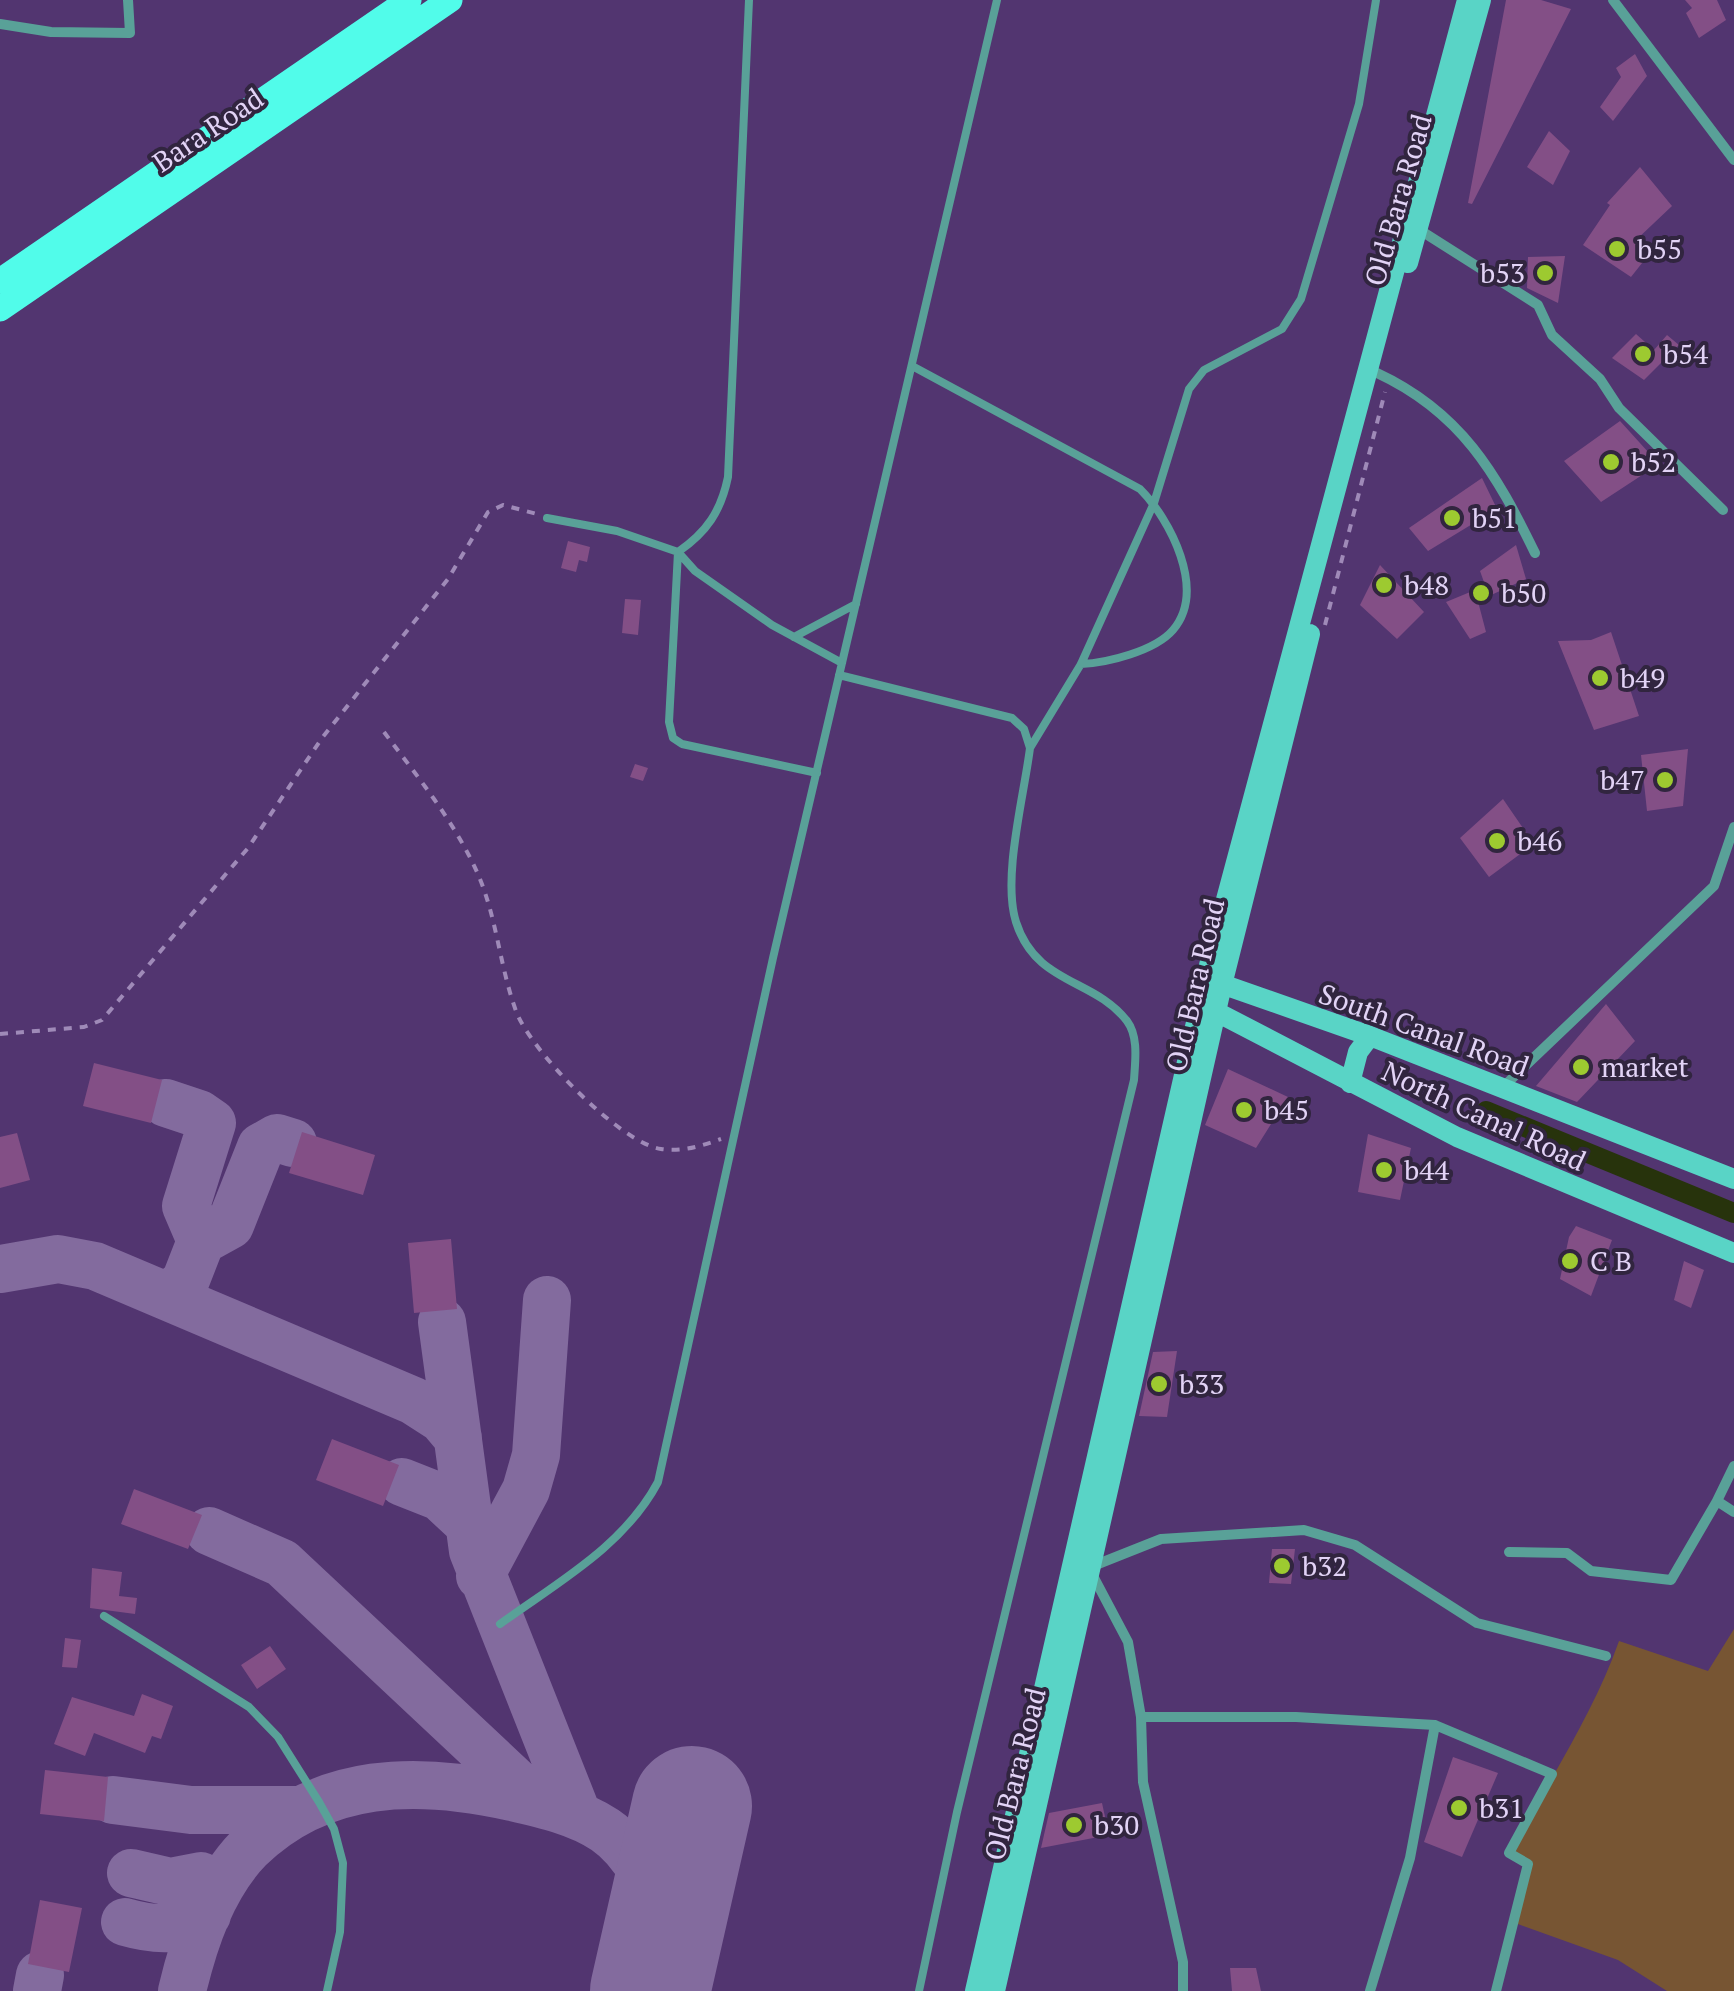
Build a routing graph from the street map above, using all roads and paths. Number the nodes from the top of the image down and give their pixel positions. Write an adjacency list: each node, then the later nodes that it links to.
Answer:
1 (128, 0): 10 (street)
2 (409, 0): 11 (main road)
3 (450, 0): 11 (main road, Bara Road)
4 (748, 0): 21 (lane)
5 (997, 0): 16 (lane)
6 (1376, 0): 18 (lane)
7 (1468, 0): 13 (main road)
8 (1481, 0): 13 (main road, Old Bara Road)
9 (1613, 0): 12 (street)
10 (0, 24)
11 (278, 104): 14 (main road); 15 (main road, Bara Road)
12 (1734, 160)
13 (1412, 225): 17 (main road, Old Bara Road); 19 (street); 33 (main road)
14 (0, 281)
15 (0, 309)
16 (914, 367): 18 (lane); 23 (lane)
17 (1382, 380): 22 (street); 24 (path); 33 (main road, Old Bara Road)
18 (1154, 503): 27 (lane); 27 (lane)
19 (1723, 510)
20 (547, 518): 21 (lane); 35 (path)
21 (678, 552): 25 (lane); 31 (lane)
22 (1534, 553)
23 (856, 604): 25 (lane); 26 (lane)
24 (1323, 632)
25 (794, 637): 26 (lane)
26 (842, 663): 28 (lane)
27 (1081, 664): 30 (lane)
28 (838, 675): 30 (lane); 31 (lane)
29 (384, 732): 39 (path)
30 (1030, 748): 55 (lane)
31 (816, 772): 39 (lane)
32 (1734, 827): 38 (street)
33 (1214, 981): 34 (main road, Old Bara Road); 36 (main road, South Canal Road)
34 (1208, 1008): 37 (main road, North Canal Road); 42 (main road, Old Bara Road)
35 (0, 1034)
36 (1370, 1036): 37 (main road); 38 (main road, South Canal Road)
37 (1350, 1083): 41 (main road, North Canal Road)
38 (1503, 1087): 40 (main road, South Canal Road)
39 (734, 1134): 49 (lane)
40 (1734, 1179)
41 (1734, 1253)
42 (1117, 1410): 47 (main road, Old Bara Road); 53 (main road)
43 (1734, 1466): 44 (street)
44 (1716, 1501): 45 (street); 46 (street)
45 (1734, 1512)
46 (1509, 1552)
47 (1092, 1569): 50 (street); 51 (street); 53 (main road, Old Bara Road)
48 (104, 1616): 54 (lane)
49 (500, 1624)
50 (1606, 1656)
51 (1140, 1717): 52 (street); 58 (street)
52 (1435, 1725): 59 (street); 60 (street)
53 (999, 1928): 56 (main road); 57 (main road, Old Bara Road)
54 (327, 1991)
55 (919, 1991)
56 (976, 1991)
57 (994, 1991)
58 (1183, 1991)
59 (1370, 1991)
60 (1496, 1991)

